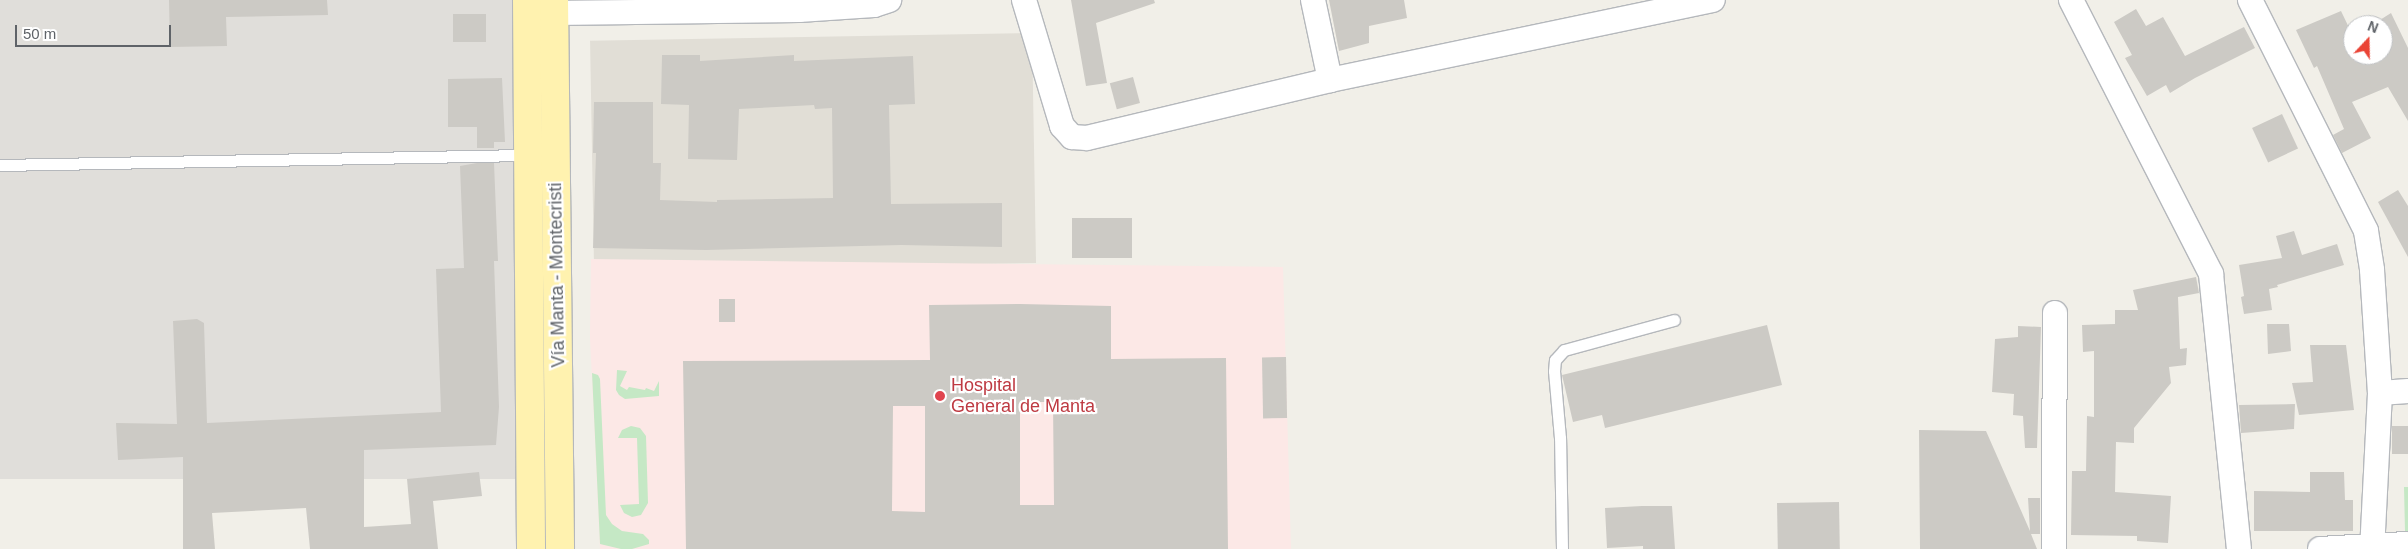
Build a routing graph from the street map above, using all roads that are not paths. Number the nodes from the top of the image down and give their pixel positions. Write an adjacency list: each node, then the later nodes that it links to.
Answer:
1 (889, 0): 8 (street)
2 (1024, 0): 9 (street)
3 (1313, 0): 9 (street)
4 (2071, 0): 22 (street)
5 (2250, 0): 15 (street)
6 (1705, 1): 9 (street)
7 (527, 5): 8 (street); 10 (main road, Vía Manta - Montecristi)
8 (554, 6): 10 (main road, Vía Manta - Montecristi)
9 (1330, 80)
10 (542, 155): 11 (lane); 18 (main road, Vía Manta - Montecristi); 19 (main road, Vía Manta - Montecristi)
11 (0, 166)
12 (2055, 313): 21 (street)
13 (1674, 320): 20 (lane)
14 (2408, 391): 15 (street)
15 (2380, 393): 17 (street)
16 (2408, 544): 17 (street)
17 (2372, 547): 23 (street)
18 (531, 549)
19 (560, 549)
20 (1562, 549)
21 (2054, 549)
22 (2238, 549)
23 (2320, 549)

